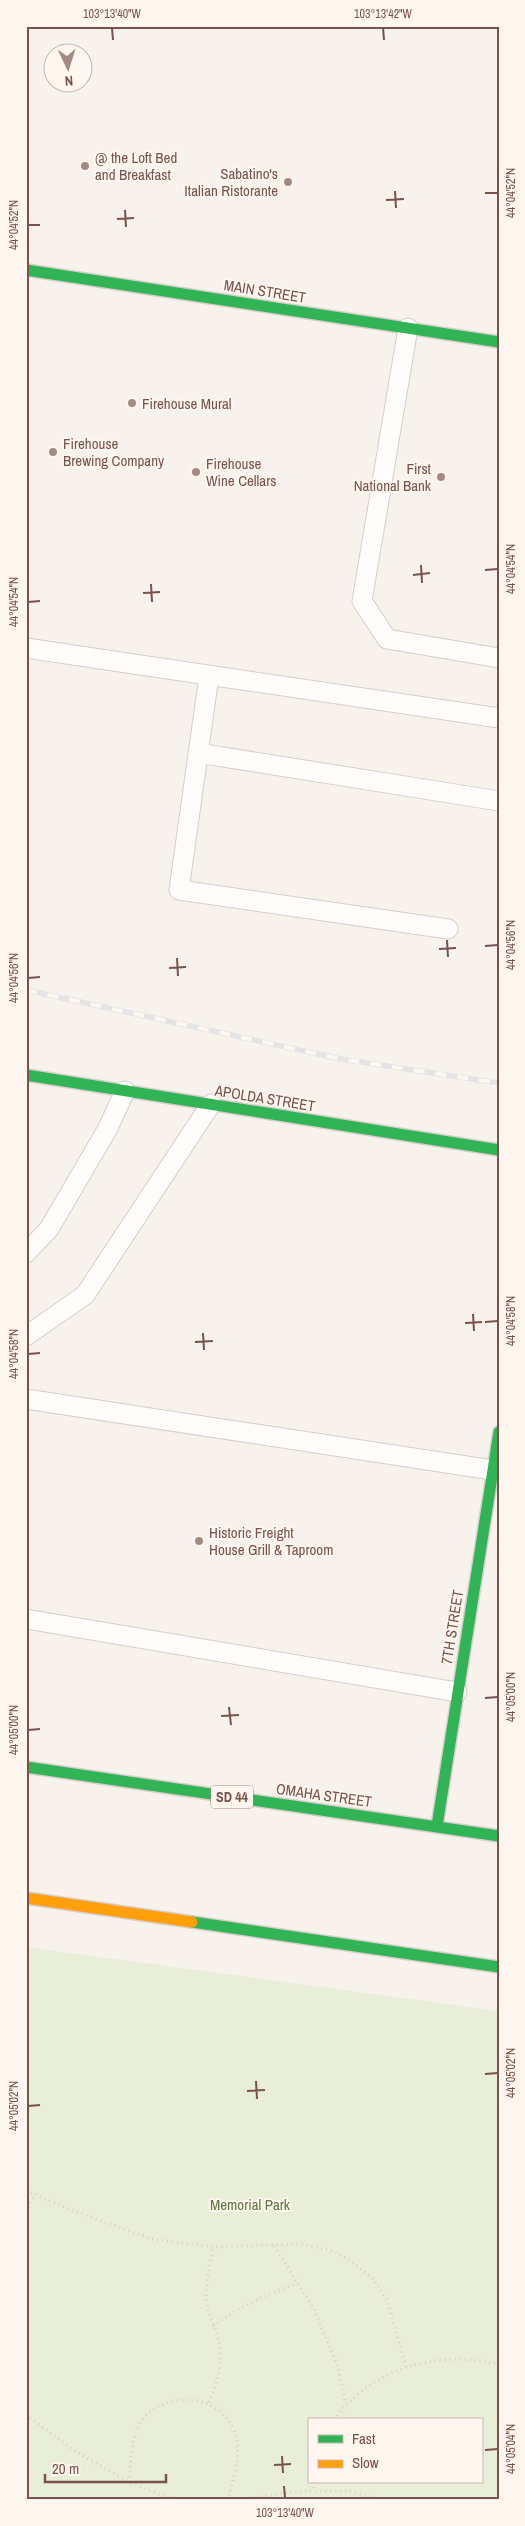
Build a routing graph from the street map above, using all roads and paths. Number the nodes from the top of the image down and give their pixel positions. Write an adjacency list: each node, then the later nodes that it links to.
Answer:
1 (26, 270): 2 (main road, MAIN STREET)
2 (408, 328): 3 (main road, MAIN STREET); 5 (lane)
3 (499, 342)
4 (26, 648): 6 (lane)
5 (499, 658)
6 (209, 676): 7 (lane); 8 (lane)
7 (499, 718)
8 (198, 753): 9 (lane); 10 (lane)
9 (499, 801)
10 (448, 929)
11 (26, 1075): 12 (main road, APOLDA STREET)
12 (126, 1091): 13 (main road, APOLDA STREET); 15 (lane)
13 (211, 1104): 14 (main road, APOLDA STREET); 16 (lane)
14 (499, 1150)
15 (26, 1253)
16 (26, 1336)
17 (26, 1399): 19 (lane)
18 (499, 1432): 19 (main road, 7TH STREET)
19 (496, 1470): 21 (main road, 7TH STREET)
20 (26, 1619): 21 (lane)
21 (457, 1692): 23 (main road, 7TH STREET)
22 (26, 1767): 23 (main road, OMAHA STREET / SD 44)
23 (437, 1826): 24 (main road, OMAHA STREET / SD 44)
24 (499, 1836)
25 (26, 1898): 26 (main road)
26 (499, 1966)
27 (26, 2191): 28 (path)
28 (35, 2194): 29 (path); 31 (path)
29 (26, 2212)
30 (274, 2246): 31 (path); 32 (path); 35 (path)
31 (213, 2247): 33 (path)
32 (297, 2283): 33 (path); 37 (path)
33 (213, 2326): 36 (path)
34 (499, 2365): 35 (path)
35 (406, 2367): 37 (path)
36 (209, 2402): 40 (path); 44 (path)
37 (346, 2403): 39 (path)
38 (26, 2414): 40 (path)
39 (335, 2418)
40 (129, 2482): 43 (path)
41 (313, 2484): 42 (path)
42 (314, 2491): 45 (path); 46 (path)
43 (196, 2500)
44 (228, 2500)
45 (241, 2500)
46 (380, 2500)

